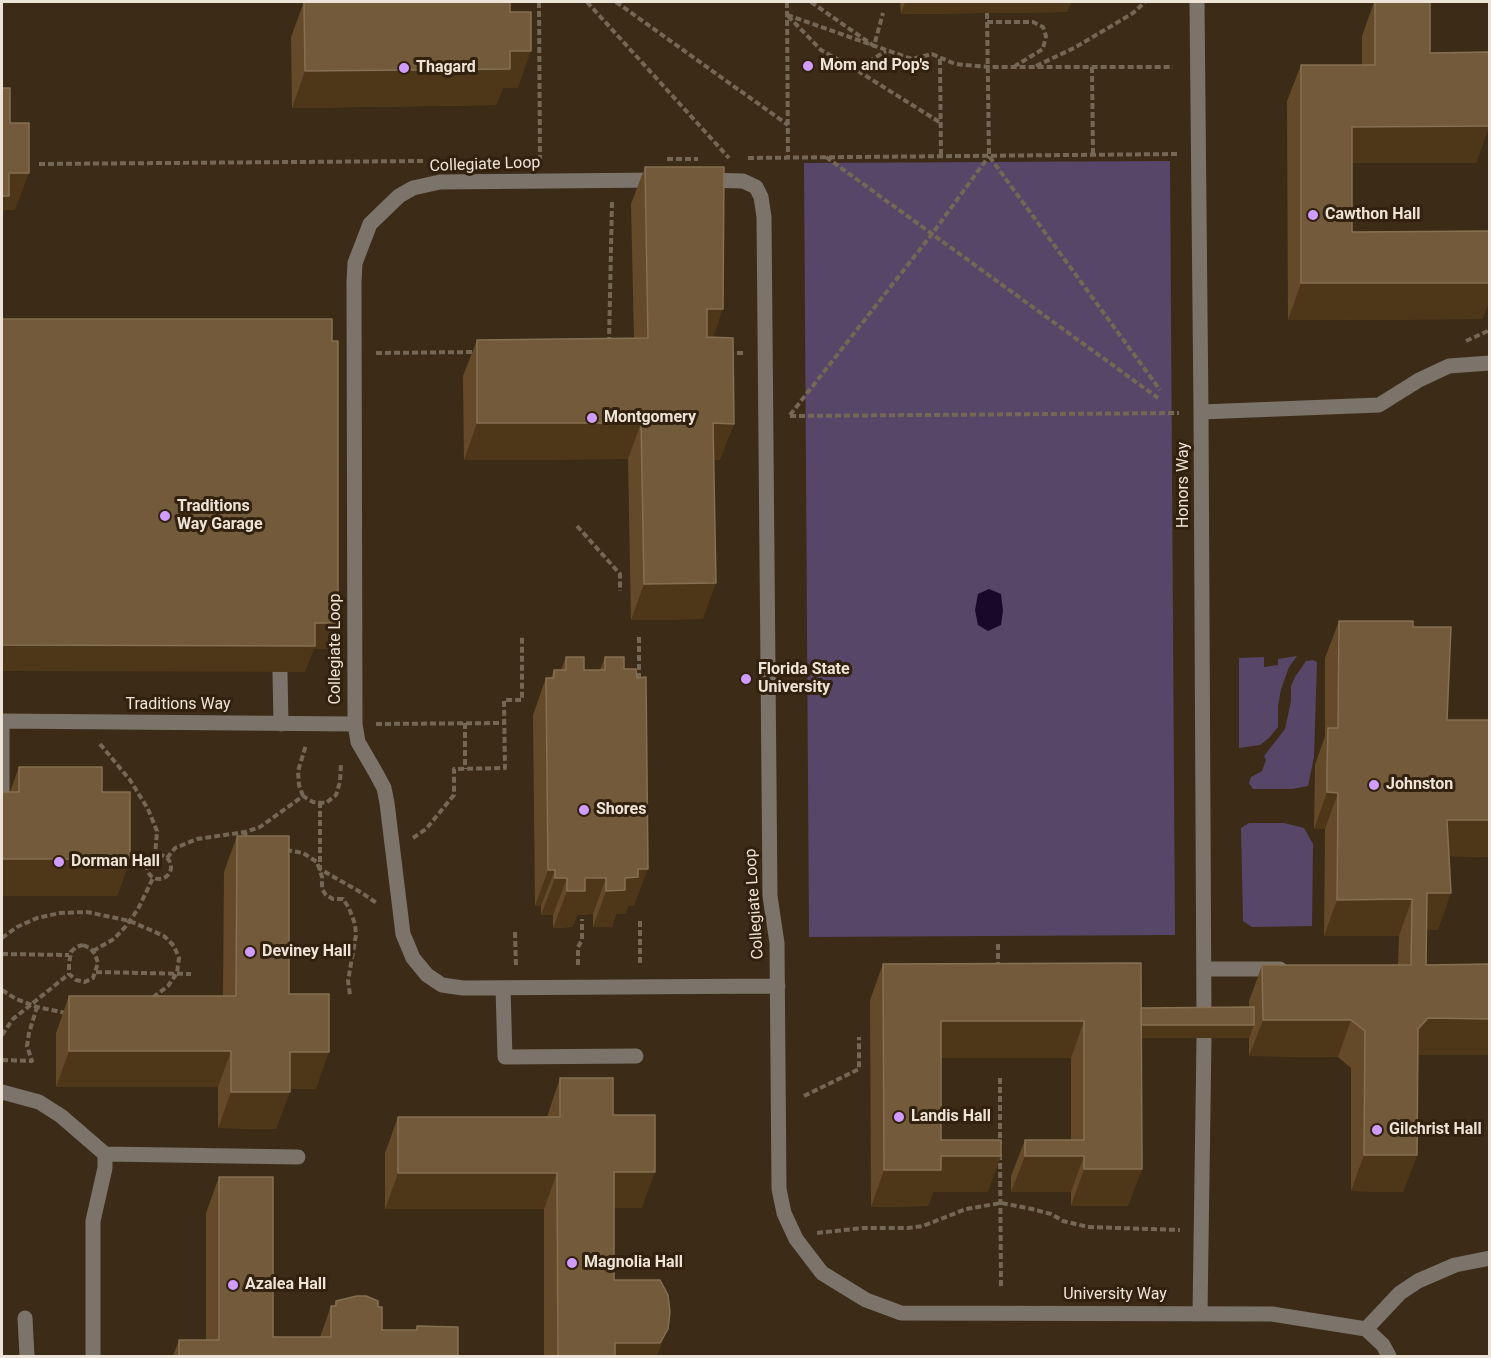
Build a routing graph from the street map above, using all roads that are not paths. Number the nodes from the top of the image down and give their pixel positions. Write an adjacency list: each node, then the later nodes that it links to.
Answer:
1 (1197, 2): 3 (lane, Honors Way)
2 (1490, 363): 3 (lane)
3 (1201, 412): 9 (lane, Honors Way)
4 (280, 672): 6 (lane)
5 (2, 721): 6 (lane, Traditions Way); 8 (lane)
6 (281, 724): 7 (lane, Traditions Way)
7 (355, 724): 11 (lane, Collegiate Loop); 12 (lane, Collegiate Loop)
8 (3, 798)
9 (1206, 969): 10 (lane); 13 (lane, Honors Way)
10 (1300, 969)
11 (778, 986): 12 (lane, Collegiate Loop); 19 (lane, Collegiate Loop)
12 (503, 988): 15 (lane)
13 (1204, 1021)
14 (1204, 1038): 21 (lane)
15 (636, 1056)
16 (2, 1092): 17 (lane)
17 (105, 1154): 18 (lane); 25 (lane)
18 (298, 1157)
19 (779, 1189): 21 (lane, University Way)
20 (1490, 1258): 23 (lane)
21 (1200, 1314): 23 (lane, University Way)
22 (25, 1318): 24 (lane)
23 (1366, 1329): 26 (lane)
24 (27, 1356)
25 (93, 1356)
26 (1389, 1356)

